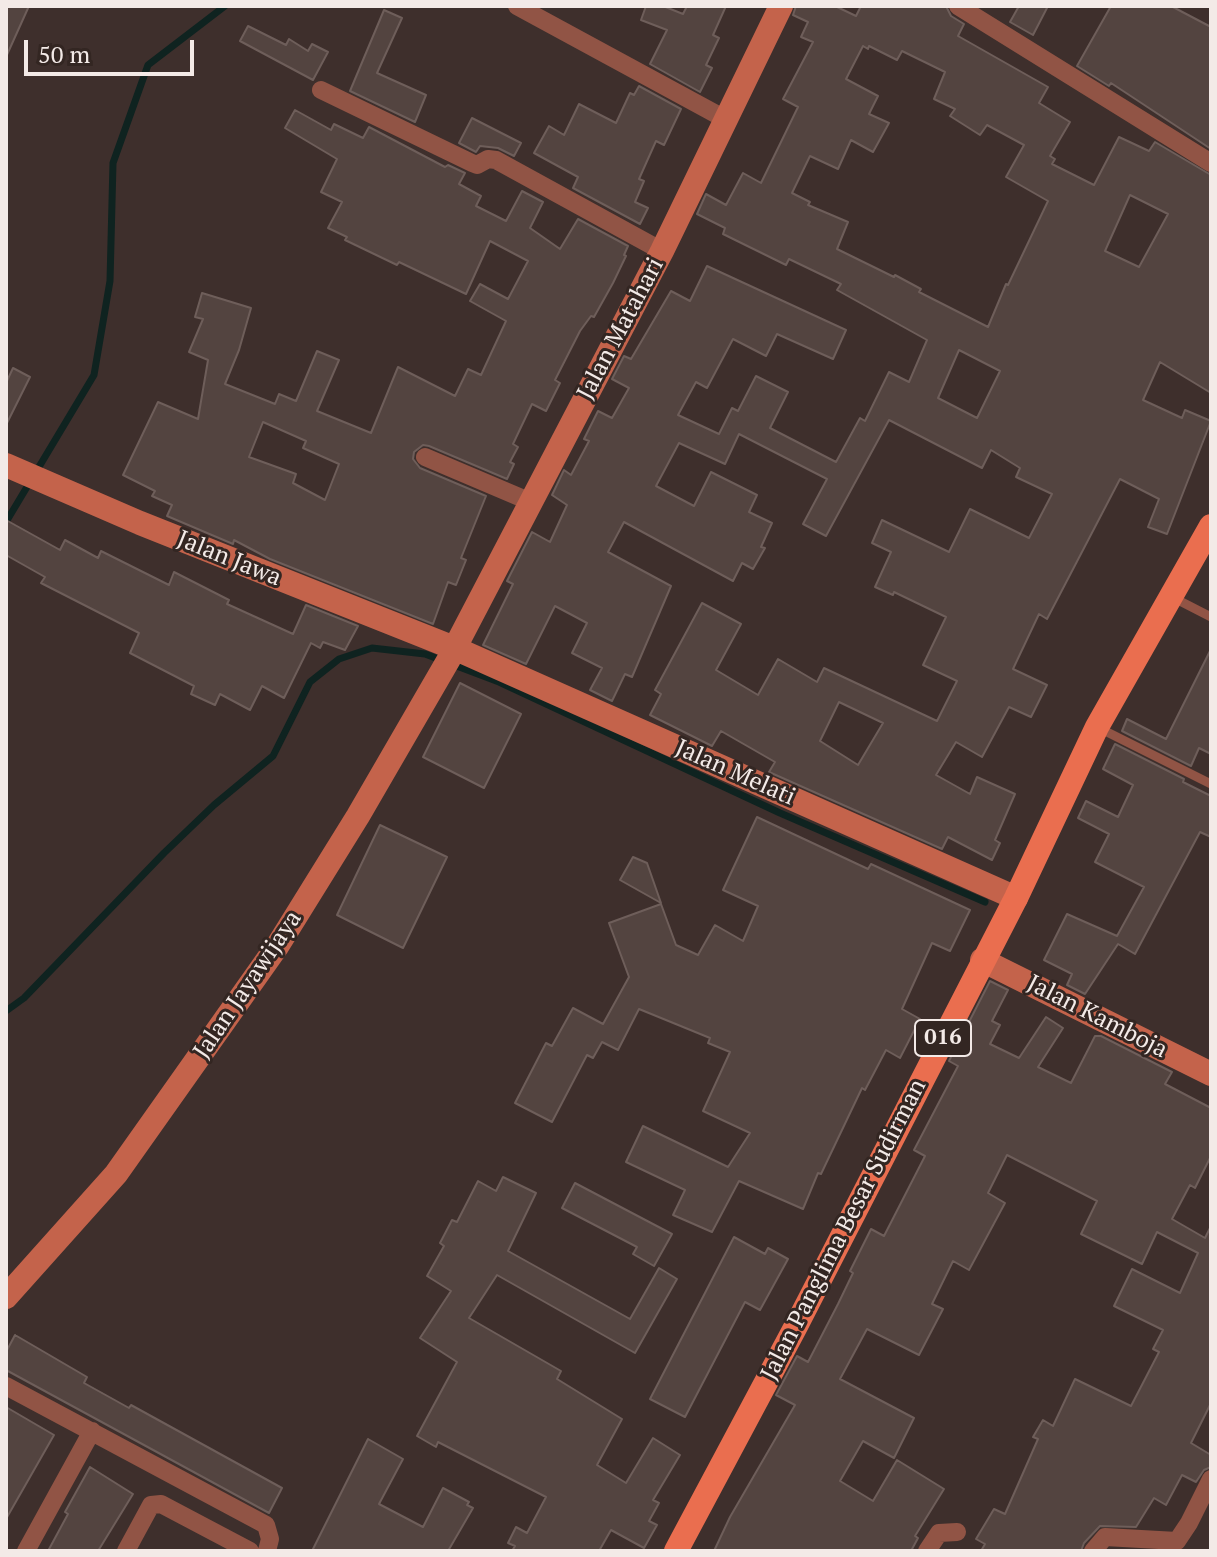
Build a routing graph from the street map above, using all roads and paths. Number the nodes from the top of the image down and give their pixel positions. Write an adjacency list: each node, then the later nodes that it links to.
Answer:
1 (517, 6): 5 (street)
2 (781, 6): 5 (street, Jalan Matahari)
3 (958, 6): 6 (street)
4 (321, 90): 7 (street)
5 (727, 120): 7 (street, Jalan Matahari)
6 (1211, 163)
7 (662, 251): 10 (street, Jalan Matahari)
8 (425, 457): 10 (street)
9 (14, 468): 14 (street, Jalan Jawa)
10 (531, 502): 14 (street, Jalan Matahari)
11 (1211, 526): 12 (main road, Jalan Panglima Besar Sudirman / 016)
12 (1172, 597): 13 (lane); 15 (main road, Jalan Panglima Besar Sudirman / 016)
13 (1211, 617)
14 (448, 660): 17 (street, Jalan Melati); 20 (street, Jalan Jayawijaya)
15 (1097, 727): 16 (lane); 17 (main road, Jalan Panglima Besar Sudirman / 016)
16 (1211, 784)
17 (1016, 898): 18 (main road, Jalan Panglima Besar Sudirman / 016)
18 (982, 960): 19 (street, Jalan Kamboja); 29 (main road, Jalan Panglima Besar Sudirman / 016)
19 (1211, 1074)
20 (6, 1297)
21 (6, 1386): 22 (street)
22 (92, 1431): 25 (street); 28 (street)
23 (1211, 1479): 31 (street)
24 (957, 1532): 30 (street)
25 (26, 1551)
26 (126, 1551): 27 (street)
27 (250, 1551)
28 (267, 1551)
29 (676, 1551)
30 (927, 1551)
31 (1093, 1551)

